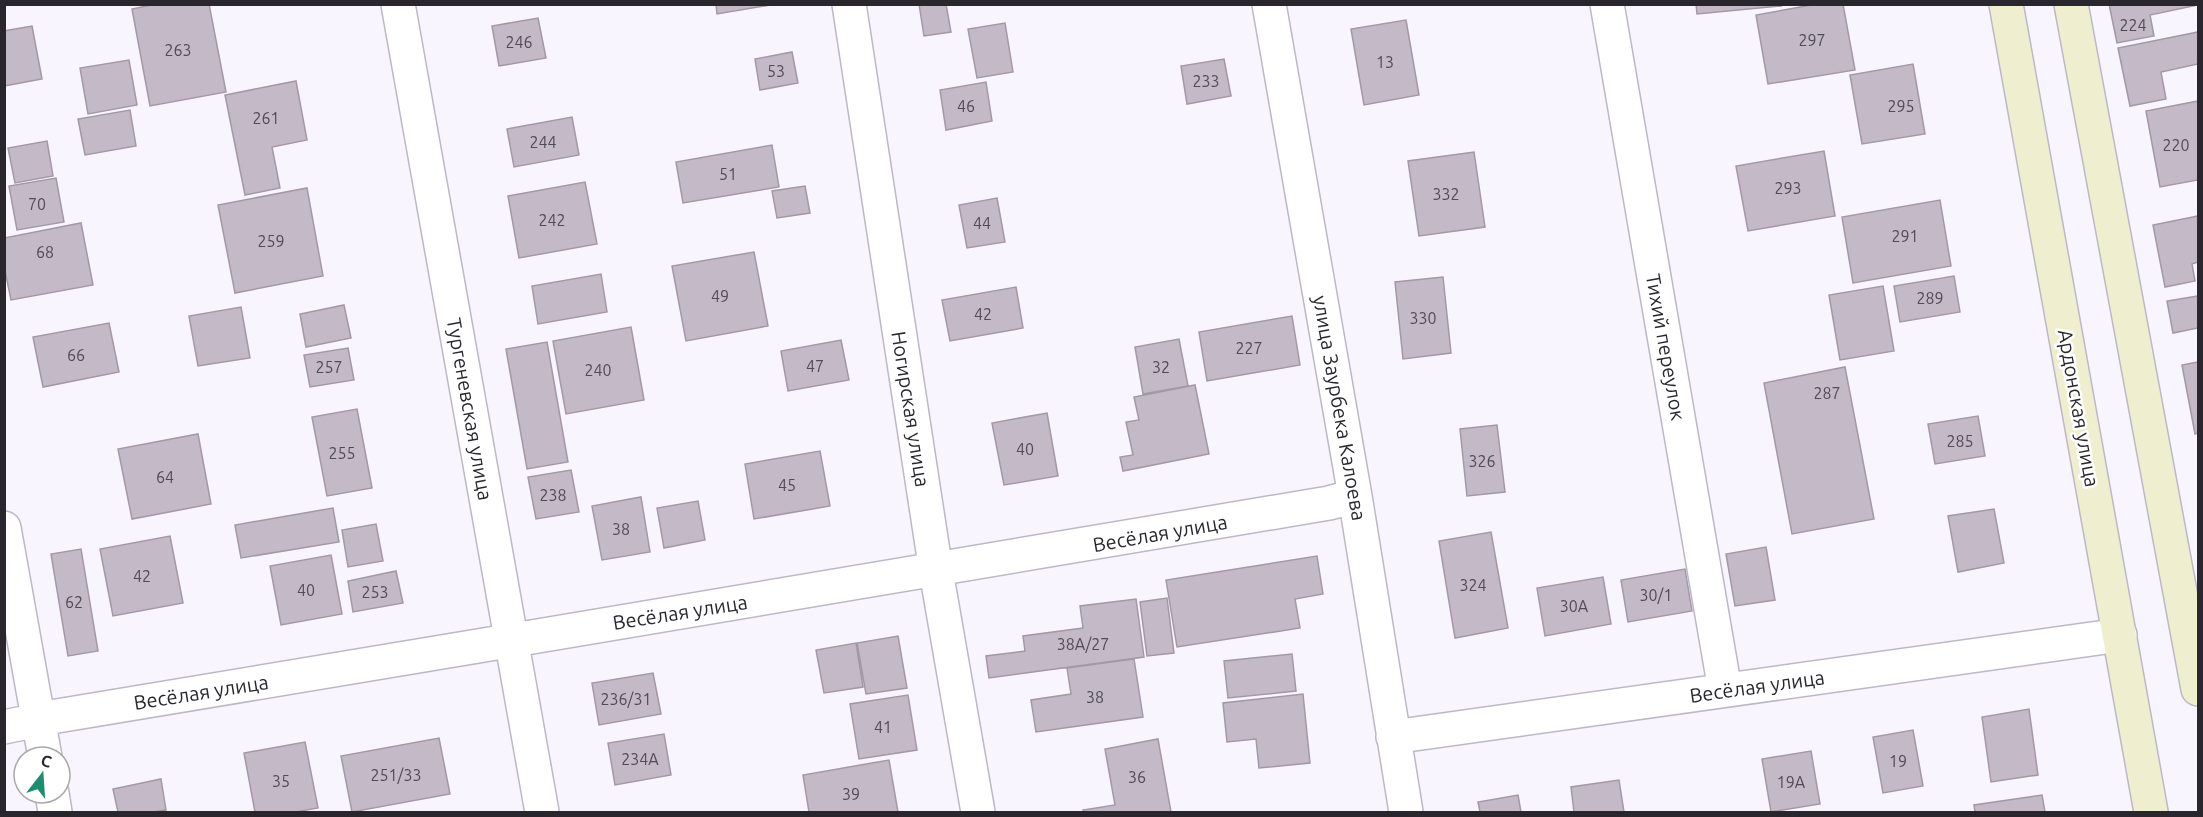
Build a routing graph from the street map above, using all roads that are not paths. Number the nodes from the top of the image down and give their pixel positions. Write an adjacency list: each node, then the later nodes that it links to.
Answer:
1 (398, 4): 11 (street, Тургеневская улица)
2 (849, 4): 9 (street, Ногирская улица)
3 (1269, 4): 7 (street, улица Заурбека Калоева)
4 (1607, 4): 13 (street, Тихий переулок)
5 (2006, 4): 10 (main road, Ардонская улица)
6 (2071, 4): 12 (main road)
7 (1355, 496): 9 (street, Весёлая улица); 16 (street, улица Заурбека Калоева)
8 (4, 528): 14 (street)
9 (936, 571): 11 (street, Весёлая улица); 19 (street, Ногирская улица)
10 (2120, 635): 13 (street, Весёлая улица); 21 (main road, Ардонская улица)
11 (511, 640): 14 (street, Весёлая улица); 18 (street, Тургеневская улица)
12 (2199, 689)
13 (1725, 690): 16 (street, Весёлая улица)
14 (39, 720): 15 (street, Весёлая улица); 17 (street)
15 (4, 727)
16 (1393, 736): 20 (street, улица Заурбека Калоева)
17 (43, 745)
18 (542, 813)
19 (978, 813)
20 (1406, 813)
21 (2151, 813)

